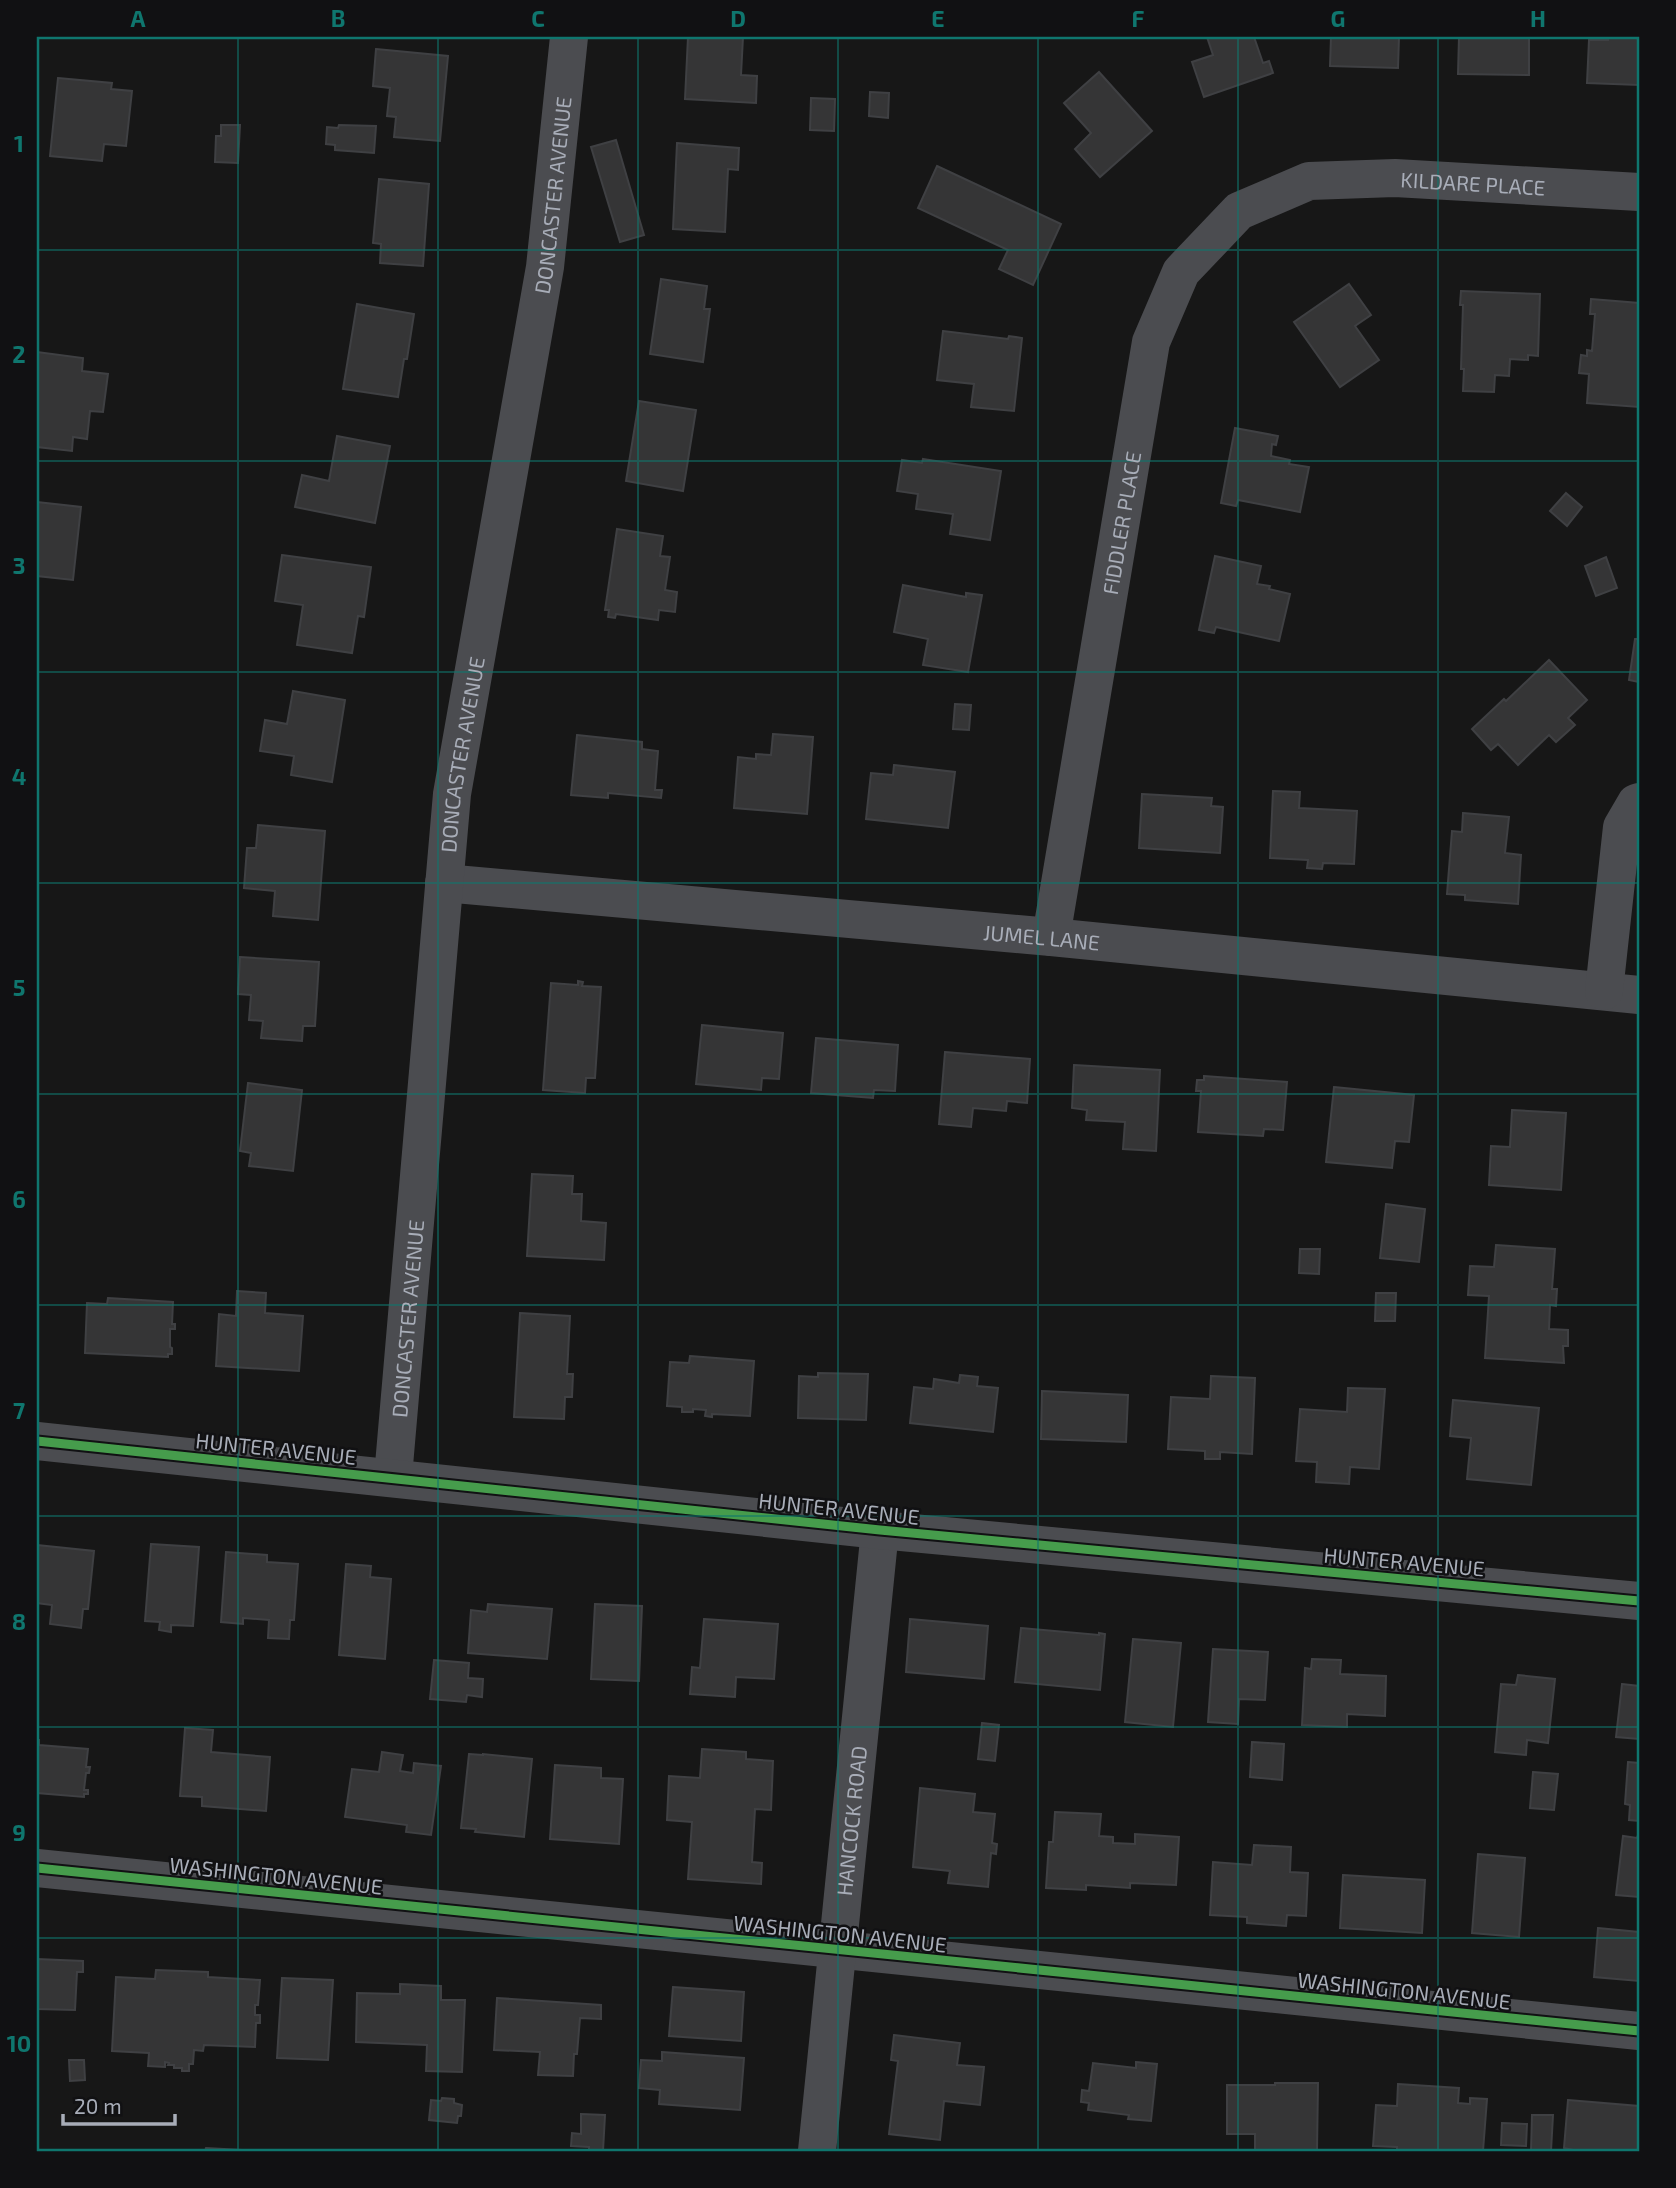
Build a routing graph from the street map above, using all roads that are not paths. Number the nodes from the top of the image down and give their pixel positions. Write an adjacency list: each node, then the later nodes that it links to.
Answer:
1 (569, 37): 5 (street, DONCASTER AVENUE)
2 (1309, 181): 3 (street, KILDARE PLACE); 6 (street, FIDDLER PLACE)
3 (1639, 192)
4 (1639, 802): 7 (street)
5 (444, 883): 6 (street, JUMEL LANE); 9 (street, DONCASTER AVENUE)
6 (1051, 937): 7 (street, JUMEL LANE)
7 (1622, 993)
8 (37, 1441): 9 (street, HUNTER AVENUE)
9 (393, 1478): 10 (street, HUNTER AVENUE)
10 (880, 1530): 11 (street, HUNTER AVENUE); 13 (street, HANCOCK ROAD)
11 (1639, 1601)
12 (37, 1868): 13 (street, WASHINGTON AVENUE)
13 (837, 1951): 14 (street, WASHINGTON AVENUE); 15 (street, HANCOCK ROAD)
14 (1639, 2031)
15 (817, 2151)

